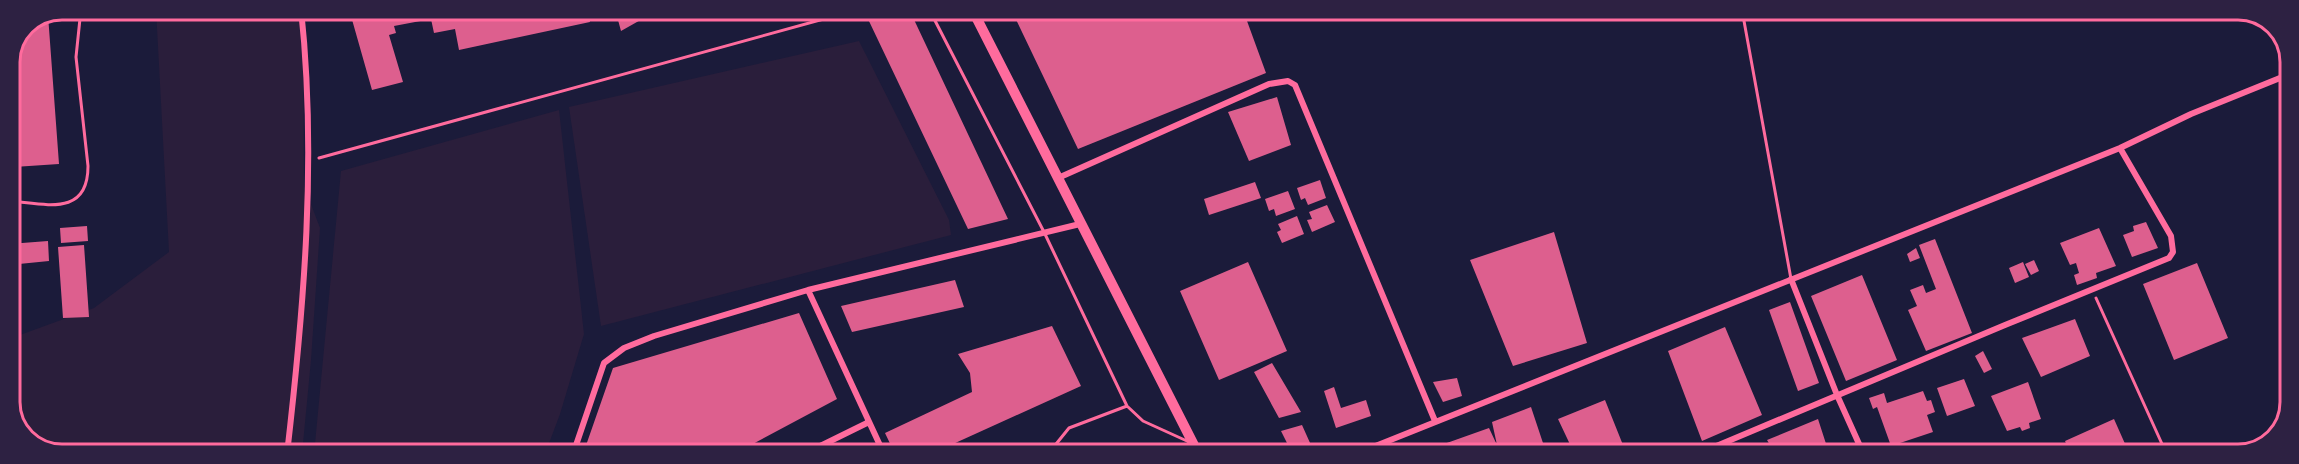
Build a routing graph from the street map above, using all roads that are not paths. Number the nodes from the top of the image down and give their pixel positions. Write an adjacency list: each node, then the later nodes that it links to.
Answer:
1 (80, 19): 9 (lane)
2 (302, 19): 18 (street)
3 (934, 19): 11 (lane)
4 (977, 19): 8 (highway)
5 (1744, 19): 12 (lane)
6 (2279, 78): 7 (street)
7 (2120, 148): 12 (street); 14 (street)
8 (1058, 178): 10 (highway); 17 (street)
9 (19, 202)
10 (1080, 224): 11 (street); 23 (highway)
11 (1044, 232): 13 (street); 15 (lane)
12 (1791, 279): 14 (street); 17 (street)
13 (808, 290): 16 (street); 19 (street)
14 (1837, 395): 25 (street); 26 (street)
15 (1127, 406): 22 (lane); 23 (lane)
16 (869, 422): 20 (street); 21 (street)
17 (1435, 422): 24 (street)
18 (288, 444)
19 (576, 444)
20 (824, 444)
21 (879, 444)
22 (1056, 444)
23 (1193, 444)
24 (1380, 444)
25 (1721, 444)
26 (1859, 444)

